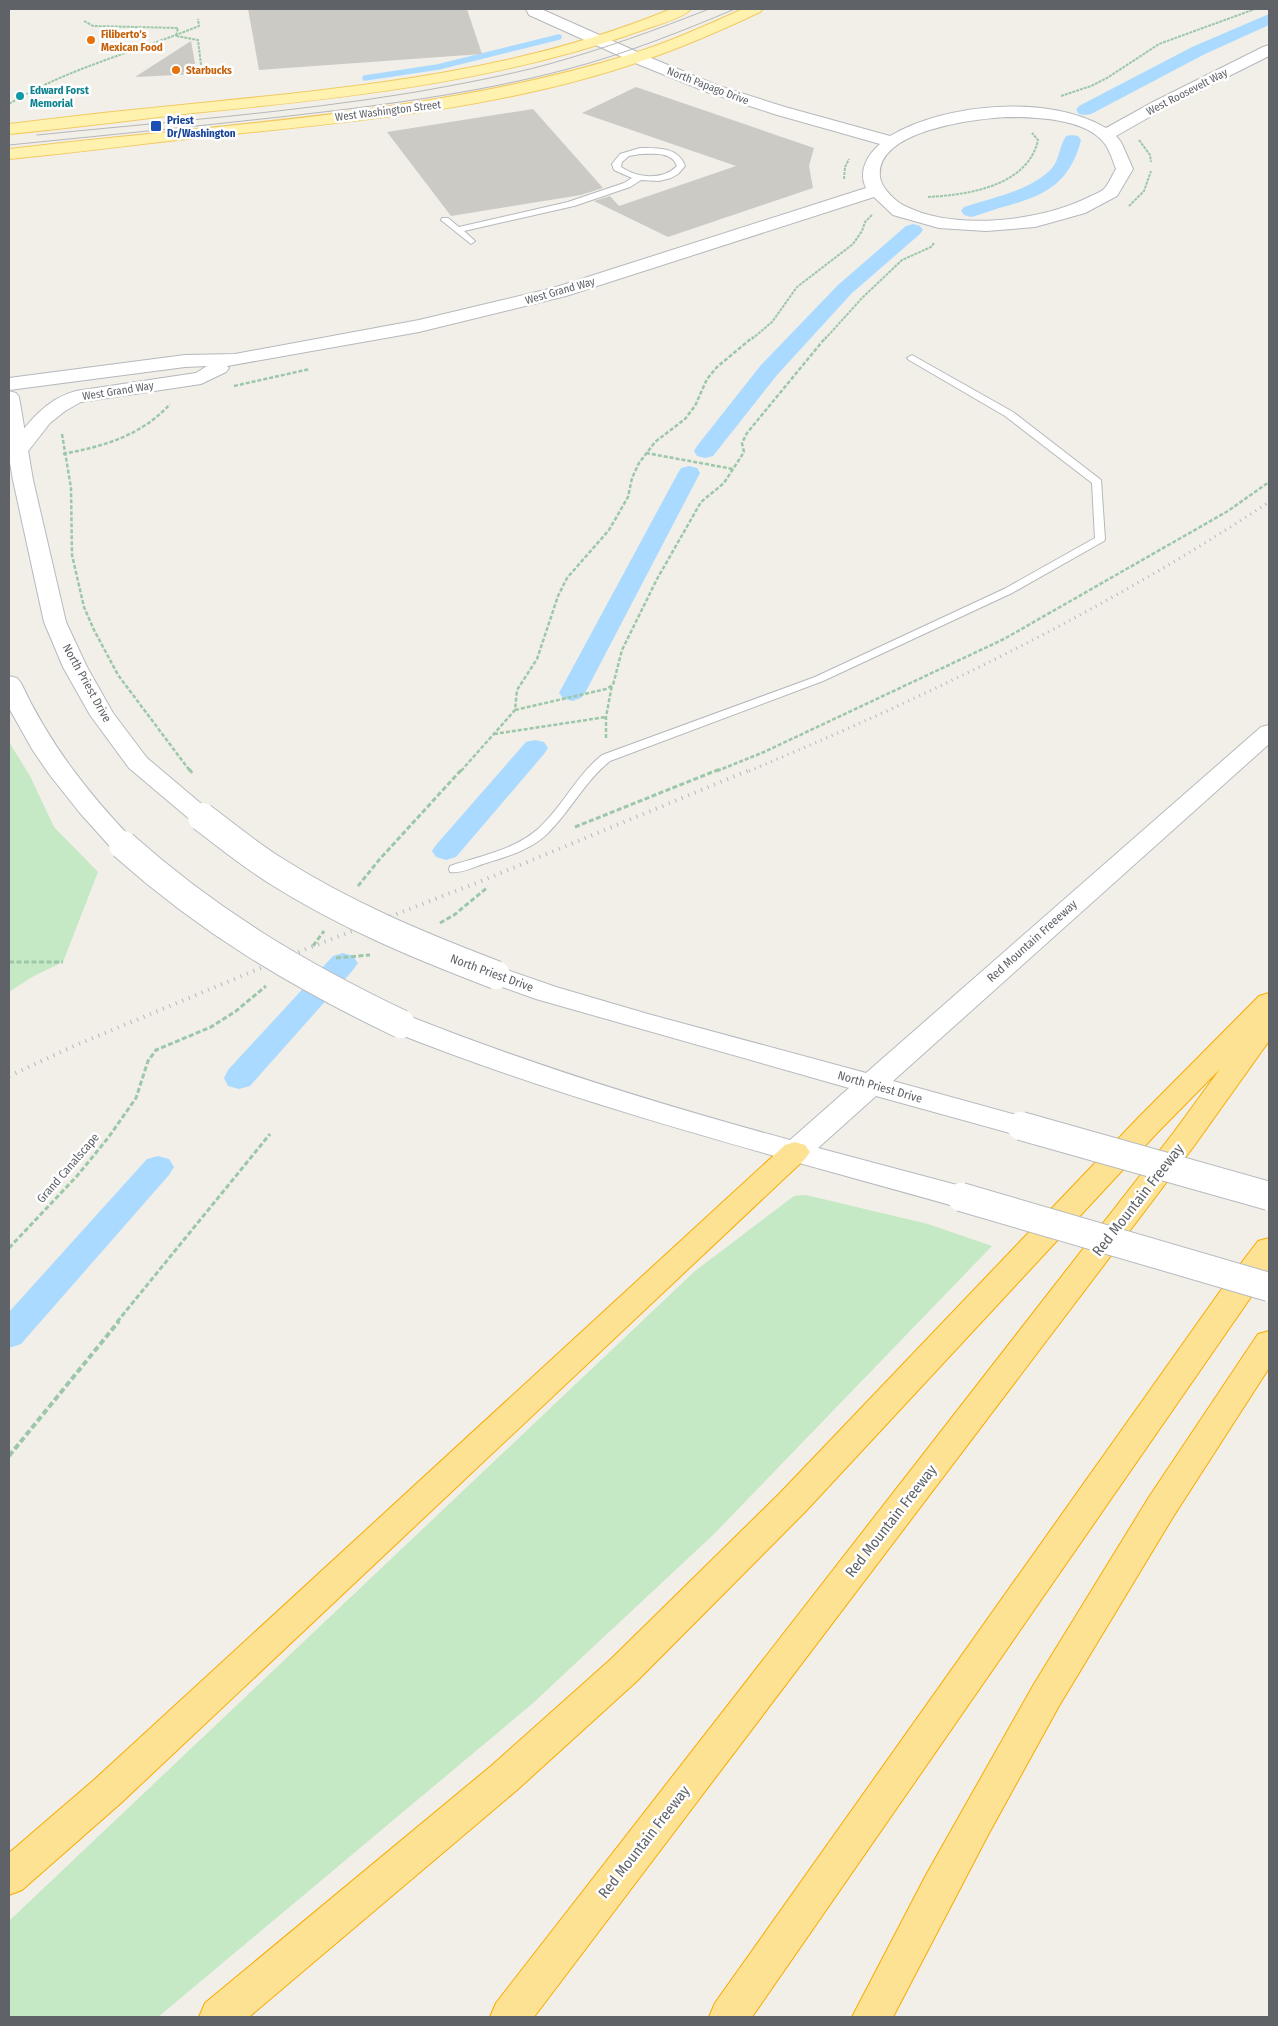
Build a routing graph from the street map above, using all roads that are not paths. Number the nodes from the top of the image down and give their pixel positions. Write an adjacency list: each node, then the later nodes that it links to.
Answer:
1 (534, 9): 6 (street, North Papago Drive)
2 (562, 9): 5 (street)
3 (683, 9): 7 (main road, West Washington Street)
4 (755, 9): 8 (main road, West Washington Street)
5 (585, 18)
6 (599, 33): 7 (main road, West Washington Street); 10 (street, North Papago Drive); 11 (main road, West Washington Street)
7 (620, 33): 8 (street, North Papago Drive)
8 (656, 50): 10 (main road, West Washington Street); 13 (street, North Papago Drive)
9 (1269, 50): 12 (street, West Roosevelt Way)
10 (635, 57): 13 (street, North Papago Drive); 14 (main road, West Washington Street)
11 (9, 129)
12 (1106, 135): 13 (street); 16 (street)
13 (895, 140): 16 (street)
14 (9, 154)
15 (640, 177): 15 (lane); 18 (lane)
16 (876, 191): 20 (street, West Grand Way)
17 (445, 220): 18 (lane)
18 (457, 230): 19 (lane)
19 (471, 241)
20 (409, 328): 21 (street); 23 (street, West Grand Way)
21 (427, 342)
22 (912, 358): 29 (lane)
23 (235, 360): 24 (street, West Grand Way); 26 (street, West Grand Way)
24 (9, 384)
25 (9, 397): 26 (street, North Priest Drive)
26 (16, 466): 32 (street, North Priest Drive, bridge)
27 (9, 683): 33 (street, bridge)
28 (1269, 732): 32 (street, Red Mountain Freeeway)
29 (455, 869)
30 (1269, 1002): 41 (highway)
31 (1269, 1022): 42 (highway, Red Mountain Freeway)
32 (870, 1084): 33 (street, Red Mountain Freeeway); 34 (street, North Priest Drive, bridge)
33 (795, 1152): 36 (street, bridge); 38 (highway)
34 (1269, 1196)
35 (1269, 1249): 43 (highway)
36 (1269, 1287)
37 (1269, 1343): 44 (highway)
38 (108, 1791): 39 (highway); 40 (highway)
39 (9, 1877)
40 (9, 1891)
41 (219, 2017)
42 (510, 2017)
43 (729, 2017)
44 (872, 2017)

